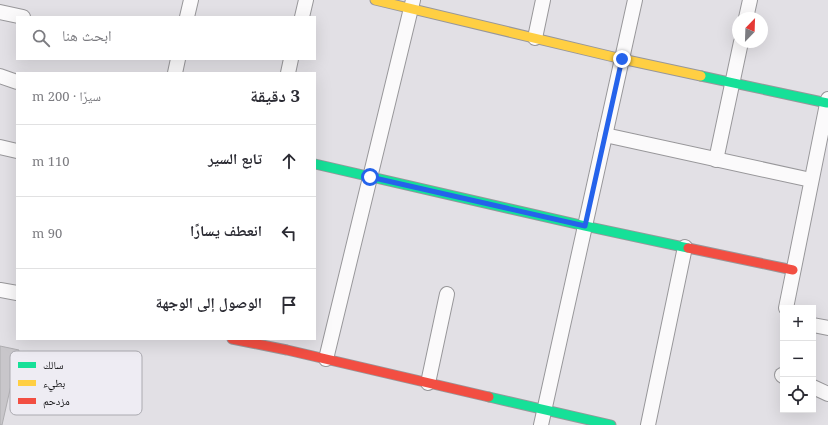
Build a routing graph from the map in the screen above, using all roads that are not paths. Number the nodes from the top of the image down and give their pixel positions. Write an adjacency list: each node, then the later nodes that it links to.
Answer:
1 (191, 0): 11 (street)
2 (306, 0): 12 (street)
3 (375, 0): 7 (street)
4 (543, 0): 13 (street)
5 (635, 0): 15 (street)
6 (750, 0): 9 (street)
7 (412, 4): 13 (street); 29 (street)
8 (0, 12): 10 (street)
9 (747, 12)
10 (18, 16)
11 (187, 16)
12 (302, 16)
13 (535, 38): 15 (street)
14 (740, 48): 22 (street)
15 (622, 59): 22 (street); 24 (street)
16 (178, 60): 18 (street)
17 (291, 60): 19 (street)
18 (175, 72)
19 (288, 72)
20 (0, 76): 21 (street)
21 (16, 82)
22 (732, 83): 23 (street); 27 (street)
23 (828, 101): 30 (street)
24 (605, 135): 27 (street); 31 (street)
25 (0, 147): 26 (street)
26 (16, 151)
27 (716, 160): 30 (street)
28 (316, 164): 29 (street)
29 (370, 177): 31 (street); 41 (street)
30 (811, 180): 33 (street)
31 (585, 226): 32 (street); 45 (street)
32 (685, 247): 33 (street); 48 (street)
33 (793, 270): 37 (street)
34 (0, 290): 35 (street)
35 (16, 293)
36 (447, 294): 42 (street)
37 (787, 305)
38 (816, 326): 39 (street)
39 (828, 328)
40 (237, 340): 41 (street)
41 (326, 359): 42 (street)
42 (428, 383): 45 (street)
43 (816, 388): 44 (street)
44 (828, 394)
45 (545, 410): 46 (street); 47 (street)
46 (541, 425)
47 (611, 425)
48 (648, 425)

